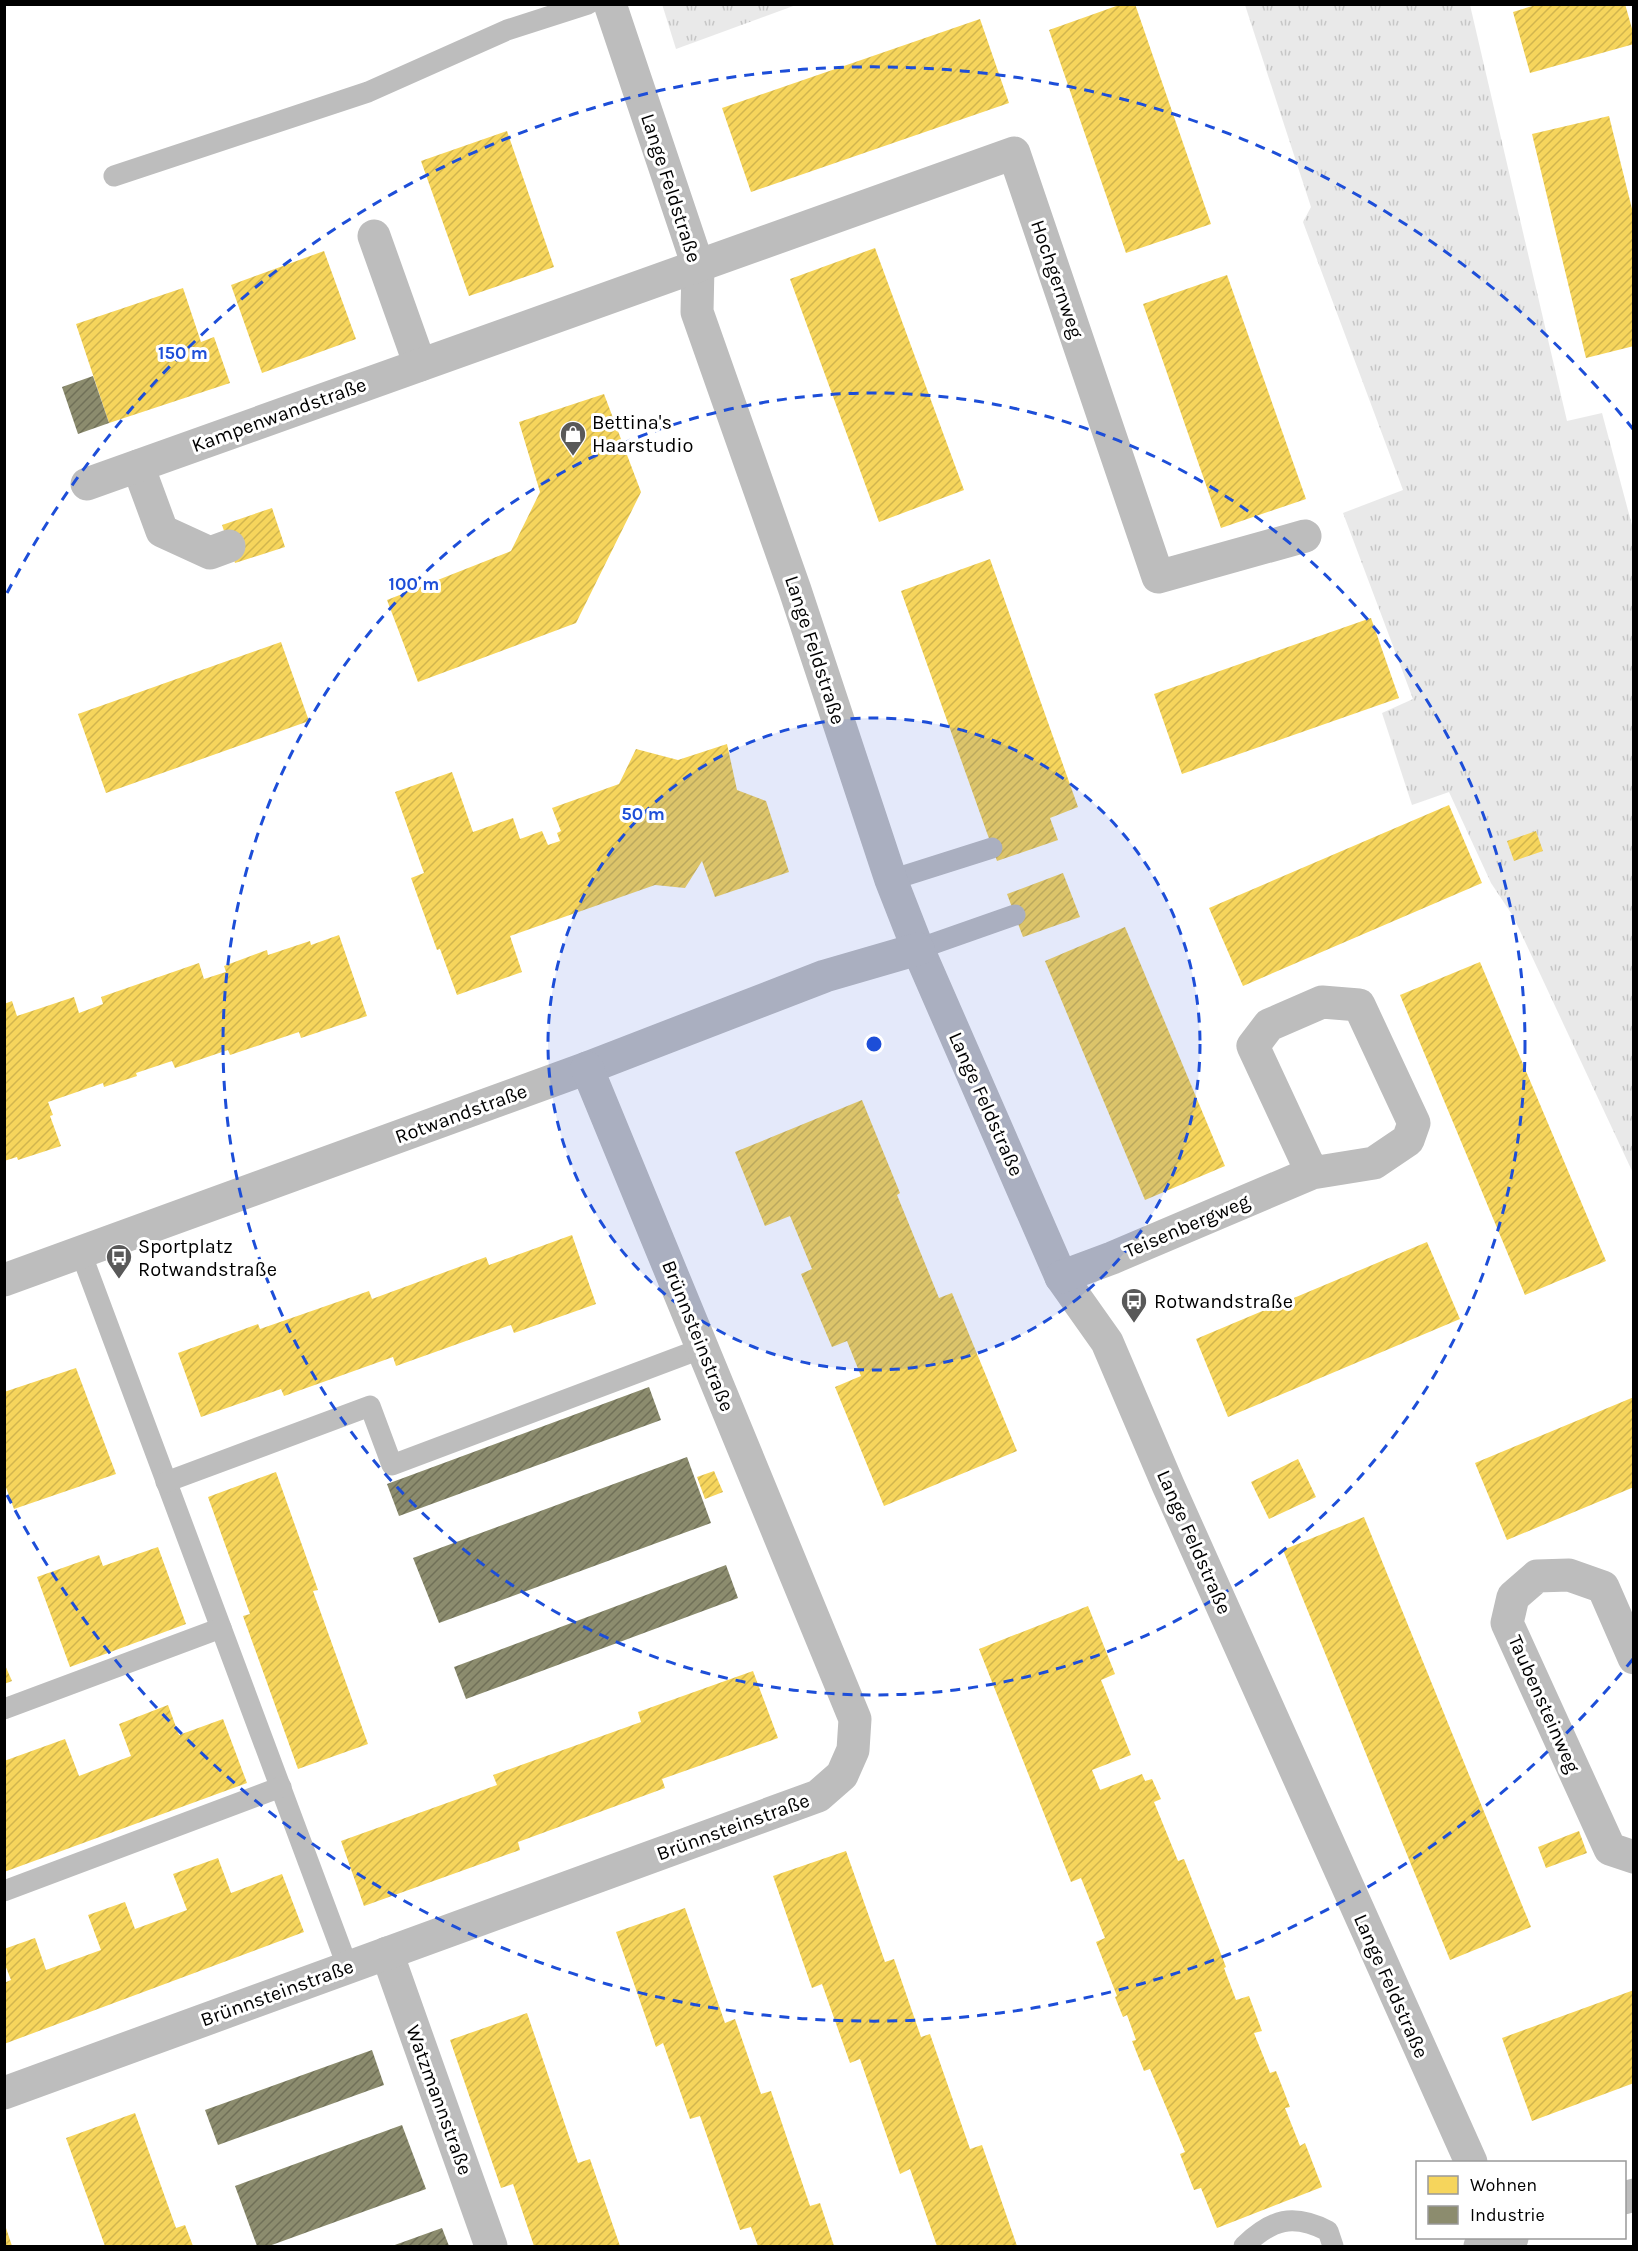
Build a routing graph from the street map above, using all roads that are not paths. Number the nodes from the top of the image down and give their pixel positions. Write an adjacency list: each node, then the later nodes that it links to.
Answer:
1 (588, 4): 3 (lane)
2 (610, 4): 5 (street, Lange Feldstraße)
3 (114, 176)
4 (374, 236): 6 (street)
5 (698, 266): 6 (street, Kampenwandstraße); 9 (street, Hochgernweg); 12 (street, Lange Feldstraße)
6 (420, 365): 7 (street, Kampenwandstraße)
7 (138, 466): 8 (street, Kampenwandstraße); 10 (street)
8 (87, 484)
9 (1305, 536)
10 (230, 546)
11 (992, 848): 12 (lane)
12 (891, 880): 14 (street, Lange Feldstraße)
13 (1015, 915): 14 (lane)
14 (918, 949): 15 (street, Rotwandstraße); 18 (street, Lange Feldstraße)
15 (587, 1068): 17 (street, Rotwandstraße); 20 (street, Brünnsteinstraße)
16 (1312, 1173): 16 (street, Teisenbergweg); 18 (street, Teisenbergweg)
17 (81, 1253): 19 (street, Rotwandstraße); 21 (lane)
18 (1060, 1277): 31 (street, Lange Feldstraße)
19 (4, 1280)
20 (702, 1348): 21 (lane); 28 (street, Brünnsteinstraße)
21 (166, 1482): 22 (lane)
22 (221, 1628): 24 (lane); 25 (lane)
23 (1634, 1658): 26 (street, Taubensteinweg)
24 (4, 1709)
25 (281, 1787): 27 (lane); 29 (lane)
26 (1634, 1857)
27 (4, 1891)
28 (387, 1953): 29 (street, Brünnsteinstraße); 32 (street, Watzmannstraße)
29 (348, 1968): 30 (street, Brünnsteinstraße)
30 (4, 2093)
31 (1470, 2161)
32 (491, 2247)
33 (1244, 2247): 34 (lane)
34 (1333, 2247)

